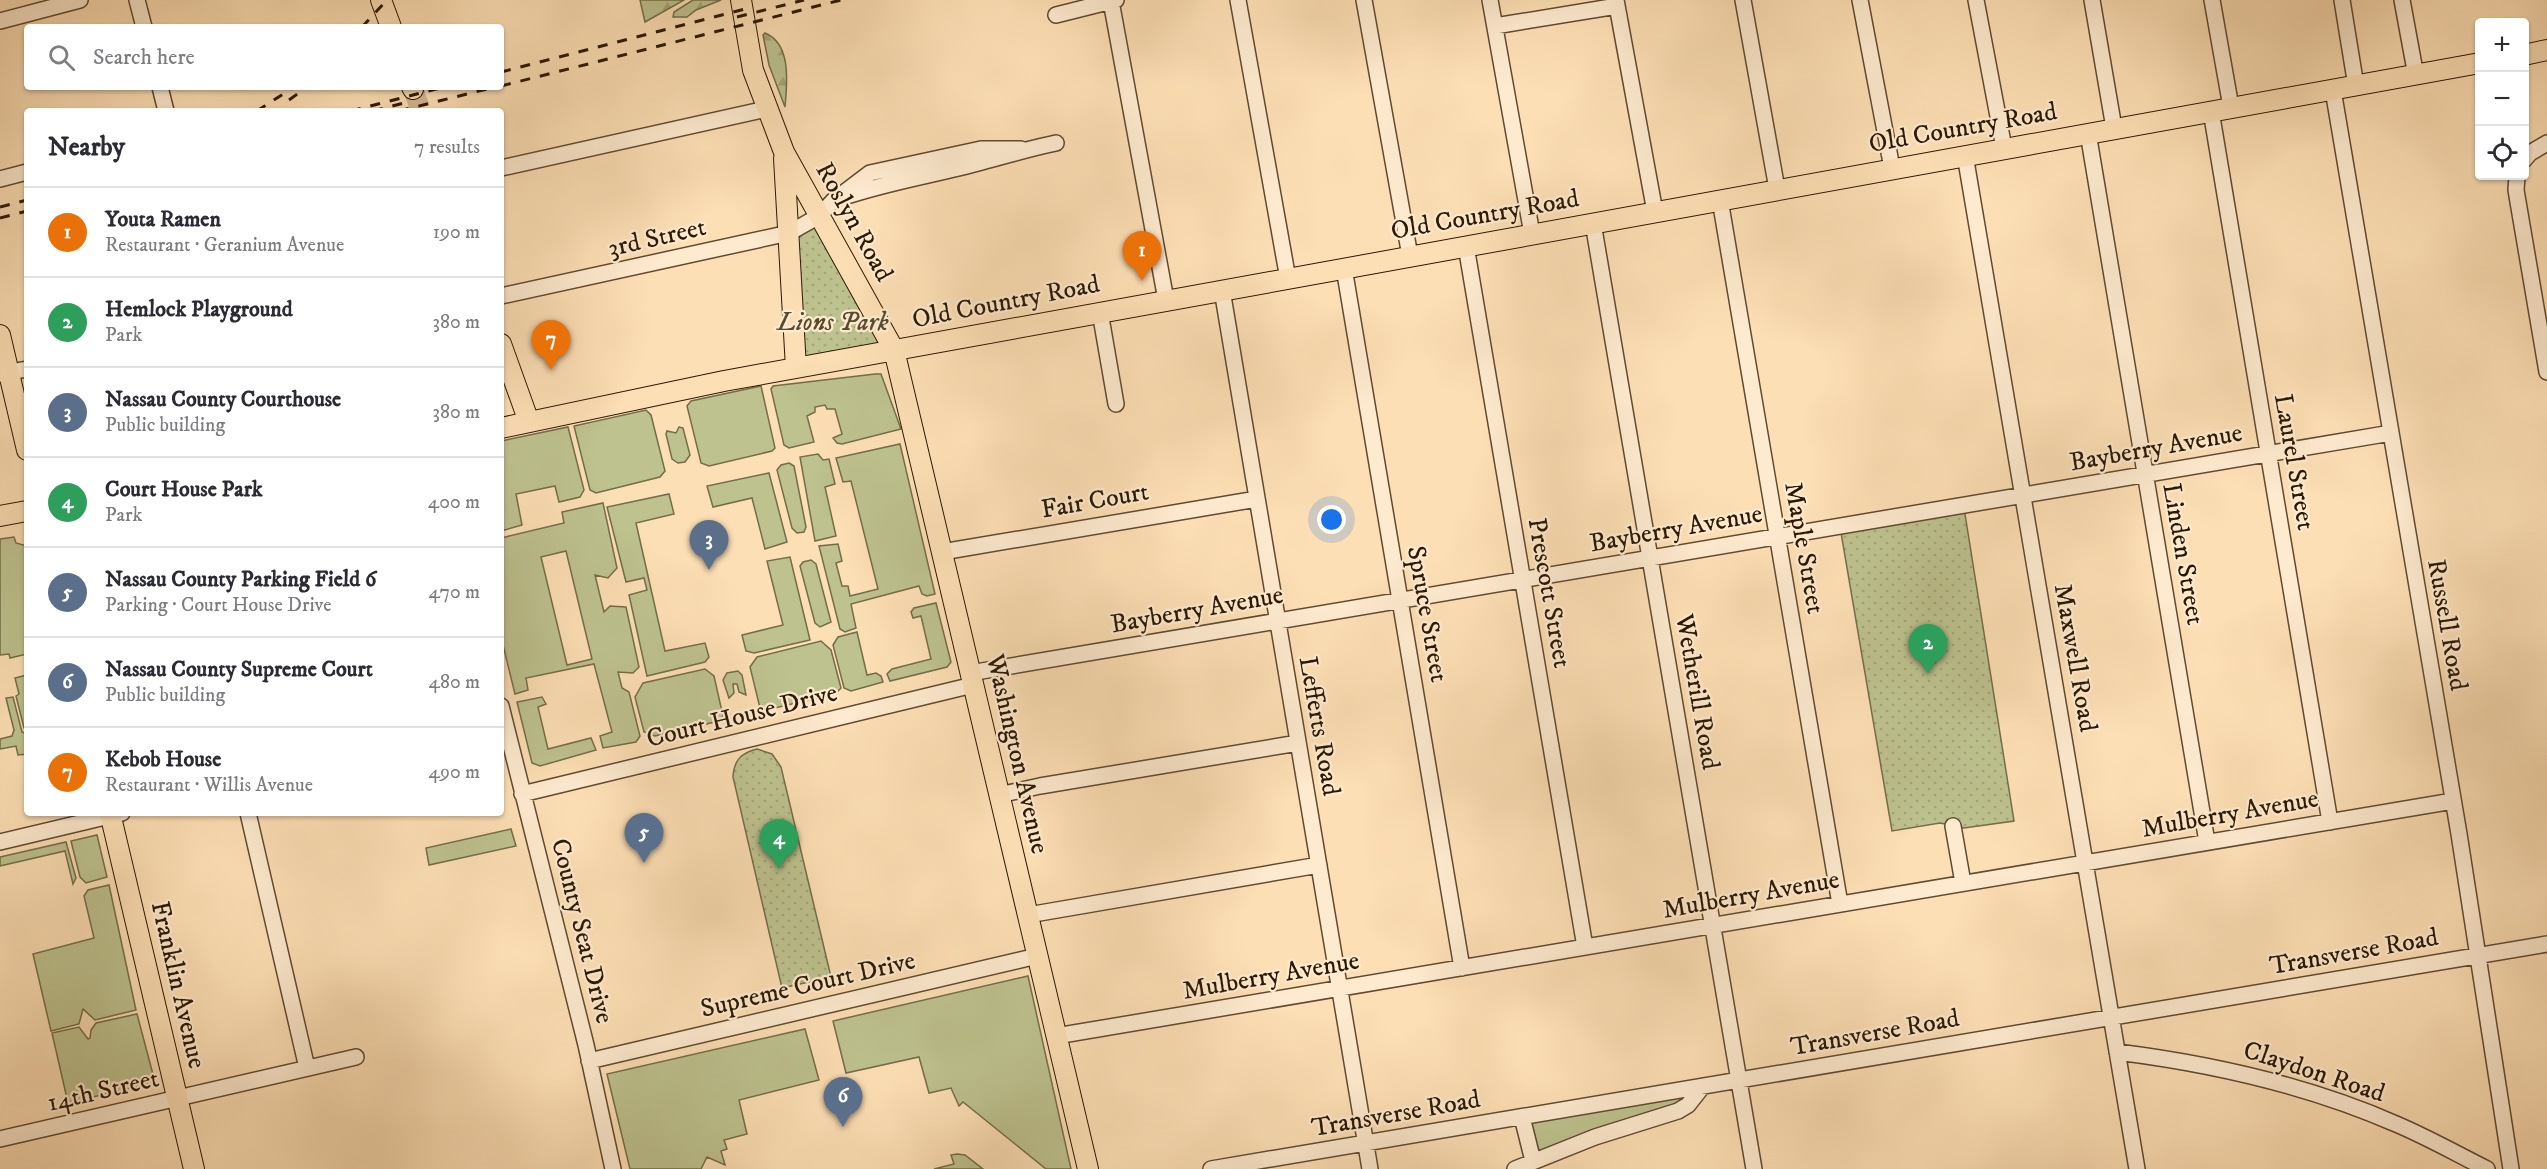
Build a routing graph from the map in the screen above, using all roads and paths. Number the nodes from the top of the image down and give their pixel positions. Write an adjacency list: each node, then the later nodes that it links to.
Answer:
1 (80, 0): 18 (street)
2 (137, 0): 19 (street)
3 (381, 0): 20 (main road)
4 (741, 0): 31 (main road, Roslyn Road)
5 (1238, 0): 56 (street)
6 (1364, 0): 54 (street)
7 (1490, 0): 21 (street)
8 (1743, 0): 46 (street)
9 (1860, 0): 42 (street)
10 (1976, 0): 37 (street)
11 (2092, 0): 33 (street)
12 (2212, 0): 29 (street)
13 (2342, 0): 26 (street)
14 (2402, 0): 25 (street)
15 (1113, 1): 17 (street); 59 (street)
16 (1617, 3): 21 (street); 48 (street)
17 (1056, 15)
18 (0, 21)
19 (143, 24)
20 (390, 24)
21 (1495, 27): 52 (street)
22 (2547, 50): 23 (main road)
23 (2529, 53)
24 (2475, 64): 25 (main road, Old Country Road)
25 (2416, 75): 26 (main road, Old Country Road)
26 (2356, 86): 28 (main road, Old Country Road)
27 (161, 90): 30 (street)
28 (2333, 90): 29 (main road, Old Country Road); 70 (street, Russell Road)
29 (2231, 107): 32 (main road, Old Country Road)
30 (165, 108)
31 (766, 109): 38 (main road, Roslyn Road); 41 (street)
32 (2211, 111): 33 (main road, Old Country Road); 72 (street, Laurel Street)
33 (2114, 128): 34 (main road, Old Country Road)
34 (2088, 133): 37 (main road, Old Country Road); 73 (street, Linden Street)
35 (1056, 143): 49 (street, 3rd Street)
36 (2547, 143): 39 (street)
37 (2004, 148): 40 (main road, Old Country Road)
38 (784, 152): 49 (main road, Roslyn Road); 51 (main road, Roslyn Road)
39 (2529, 154)
40 (1965, 155): 42 (main road, Old Country Road); 74 (street, Maxwell Road)
41 (504, 167)
42 (1892, 168): 46 (main road, Old Country Road)
43 (24, 173): 44 (street)
44 (0, 179)
45 (2517, 180): 66 (street)
46 (1777, 189): 47 (main road, Old Country Road)
47 (1720, 200): 48 (main road, Old Country Road); 78 (street, Maple Street)
48 (1655, 212): 50 (main road, Old Country Road)
49 (819, 216): 51 (street, 3rd Street); 62 (main road, Roslyn Road)
50 (1593, 223): 52 (main road, Old Country Road); 80 (street, Wetherill Road)
51 (789, 233): 58 (street, 3rd Street); 64 (main road, Roslyn Road)
52 (1532, 234): 53 (main road, Old Country Road)
53 (1466, 246): 54 (main road, Old Country Road); 81 (street, Prescott Street)
54 (1410, 256): 55 (main road, Old Country Road)
55 (1344, 268): 56 (main road, Old Country Road); 82 (street, Spruce Street)
56 (1288, 279): 57 (main road, Old Country Road)
57 (1222, 290): 59 (main road, Old Country Road); 75 (street, Lefferts Road)
58 (504, 295)
59 (1166, 300): 60 (main road, Old Country Road)
60 (1100, 312): 62 (main road, Old Country Road); 67 (street)
61 (0, 335): 65 (main road)
62 (894, 351): 64 (main road, Old Country Road); 79 (main road, Washington Avenue)
63 (504, 352): 68 (main road)
64 (796, 368): 68 (main road, Old Country Road)
65 (12, 371): 71 (main road)
66 (2547, 372)
67 (1116, 404)
68 (529, 422): 69 (main road, Old Country Road)
69 (504, 427)
70 (2391, 433): 72 (street, Bayberry Avenue); 89 (street, Russell Road)
71 (24, 434)
72 (2268, 454): 73 (street, Bayberry Avenue); 93 (street, Laurel Street)
73 (2146, 474): 74 (street, Bayberry Avenue); 96 (street, Linden Street)
74 (2023, 495): 78 (street, Bayberry Avenue); 97 (street, Maxwell Road)
75 (1257, 499): 79 (street, Fair Court); 83 (street, Lefferts Road)
76 (24, 512): 77 (main road)
77 (0, 516)
78 (1778, 536): 80 (street, Bayberry Avenue); 100 (street, Maple Street)
79 (942, 552): 84 (main road, Washington Avenue)
80 (1650, 558): 81 (street, Bayberry Avenue); 102 (street, Wetherill Road)
81 (1523, 579): 82 (street, Bayberry Avenue); 104 (street, Prescott Street)
82 (1400, 600): 83 (street, Bayberry Avenue); 107 (street, Spruce Street)
83 (1277, 621): 84 (street, Bayberry Avenue); 86 (street, Lefferts Road)
84 (972, 679): 87 (street, Court House Drive); 88 (main road, Washington Avenue)
85 (504, 719): 87 (street, County Seat Drive)
86 (1298, 743): 88 (street); 98 (street, Lefferts Road)
87 (522, 794): 113 (street, County Seat Drive)
88 (999, 795): 101 (main road, Washington Avenue)
89 (2453, 801): 93 (street, Mulberry Avenue); 106 (street, Russell Road)
90 (106, 816): 95 (street)
91 (114, 816): 117 (main road, Franklin Avenue)
92 (249, 816): 114 (street)
93 (2330, 822): 96 (street, Mulberry Avenue)
94 (1953, 826): 99 (street)
95 (0, 842)
96 (2207, 842): 97 (street, Mulberry Avenue)
97 (2085, 863): 99 (street, Mulberry Avenue); 109 (street, Maxwell Road)
98 (1319, 865): 101 (street); 108 (street, Lefferts Road)
99 (1963, 883): 100 (street, Mulberry Avenue)
100 (1840, 904): 102 (street, Mulberry Avenue)
101 (1028, 915): 105 (main road, Washington Avenue)
102 (1712, 926): 104 (street, Mulberry Avenue); 115 (street, Wetherill Road)
103 (2547, 944): 106 (street, Transverse Road)
104 (1585, 947): 107 (street, Mulberry Avenue)
105 (1037, 956): 110 (main road, Washington Avenue); 113 (street, Supreme Court Drive)
106 (2478, 956): 109 (street, Transverse Road); 131 (street, Russell Road)
107 (1462, 968): 108 (street, Mulberry Avenue)
108 (1340, 989): 110 (street, Mulberry Avenue); 120 (street, Lefferts Road)
109 (2111, 1017): 111 (street, Maxwell Road); 115 (street, Transverse Road)
110 (1056, 1036): 124 (main road, Washington Avenue)
111 (2117, 1052): 129 (street, Maxwell Road); 130 (street, Claydon Road)
112 (356, 1057): 114 (street, 14th Street)
113 (589, 1061): 123 (street, County Seat Drive)
114 (307, 1068): 117 (street, 14th Street)
115 (1739, 1080): 116 (street, Transverse Road); 128 (street, Wetherill Road)
116 (1703, 1086): 118 (street, Transverse Road); 121 (street)
117 (177, 1098): 119 (street, 14th Street); 122 (main road, Franklin Avenue)
118 (1522, 1117): 120 (street, Transverse Road); 121 (street)
119 (0, 1139)
120 (1366, 1143): 125 (street, Transverse Road); 126 (street, Lefferts Road)
121 (1533, 1161): 127 (street)
122 (194, 1169)
123 (614, 1169)
124 (1088, 1169)
125 (1211, 1169)
126 (1370, 1169)
127 (1515, 1169)
128 (1754, 1169)
129 (2137, 1169)
130 (2487, 1169)
131 (2511, 1169)

